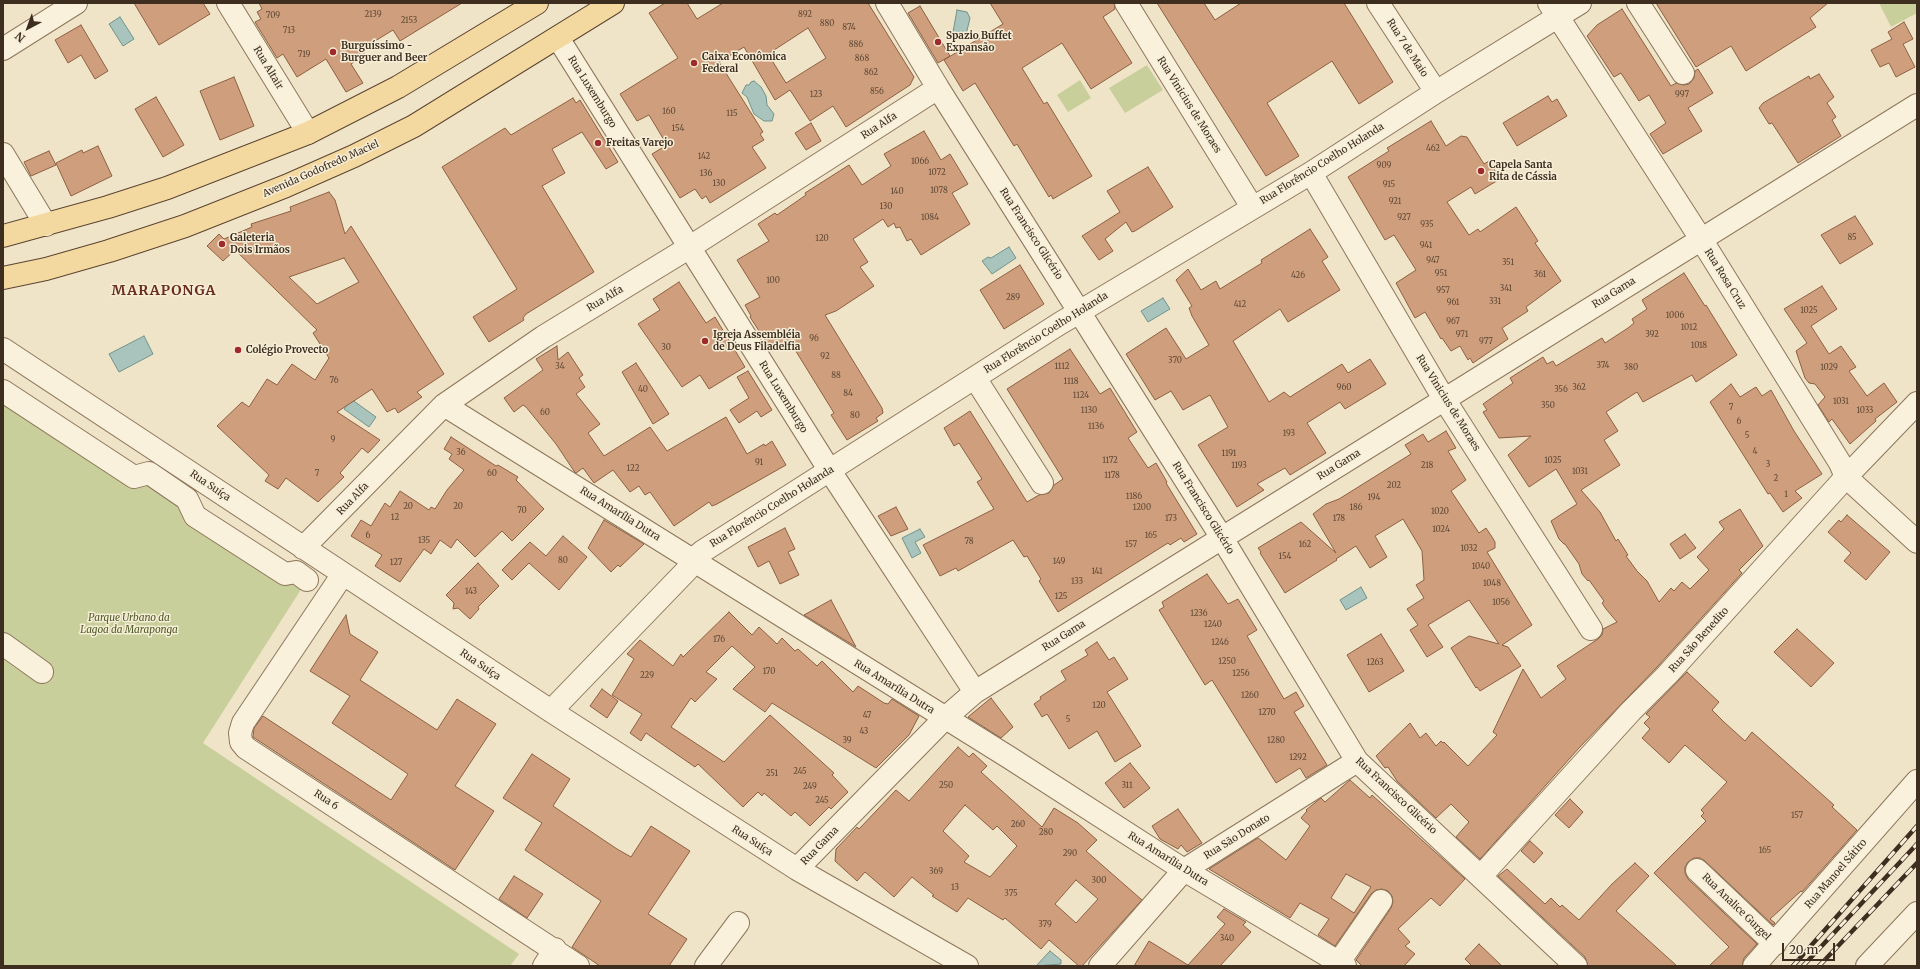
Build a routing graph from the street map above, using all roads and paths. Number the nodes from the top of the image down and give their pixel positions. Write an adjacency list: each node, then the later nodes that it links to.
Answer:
1 (76, 3): 12 (street)
2 (228, 3): 17 (street, Rua Altair)
3 (535, 3): 17 (main road)
4 (613, 3): 11 (main road, Avenida Godofredo Maciel)
5 (887, 3): 14 (street, Rua Francisco Glicério)
6 (1126, 3): 20 (street, Rua Vinicius de Moraes)
7 (1378, 3): 15 (street, Rua 7 de Maio)
8 (1580, 3): 10 (street, Rua Florêncio Coelho Holanda)
9 (1638, 3): 13 (street)
10 (1553, 10): 15 (street, Rua Florêncio Coelho Holanda); 23 (street, Rua Rosa Cruz)
11 (558, 38): 24 (street, Rua Luxemburgo); 25 (main road, Avenida Godofredo Maciel)
12 (3, 48)
13 (1683, 73)
14 (938, 88): 24 (street, Rua Alfa); 26 (street, Rua Francisco Glicério)
15 (1436, 92): 19 (street, Rua Florêncio Coelho Holanda)
16 (1917, 105): 23 (street, Rua Gama)
17 (308, 133): 21 (main road)
18 (3, 154): 21 (street)
19 (1311, 173): 20 (street, Rua Florêncio Coelho Holanda); 30 (street, Rua Vinicius de Moraes)
20 (1252, 207): 26 (street, Rua Florêncio Coelho Holanda)
21 (46, 225): 22 (main road)
22 (3, 236)
23 (1700, 239): 30 (street, Rua Gama); 34 (street, Rua Rosa Cruz)
24 (690, 247): 32 (street, Rua Alfa); 33 (street, Rua Luxemburgo)
25 (3, 278)
26 (1080, 311): 28 (street, Rua Florêncio Coelho Holanda); 36 (street, Rua Francisco Glicério)
27 (3, 349): 38 (street, Rua Suíça)
28 (975, 378): 33 (street, Rua Florêncio Coelho Holanda); 35 (street)
29 (3, 391): 41 (street)
30 (1444, 399): 36 (street, Rua Gama); 42 (street, Rua Vinicius de Moraes)
31 (1917, 403): 34 (street, Rua São Benedito)
32 (444, 405): 38 (street, Rua Alfa); 39 (street, Rua Amarília Dutra)
33 (830, 470): 39 (street, Rua Florêncio Coelho Holanda); 45 (street, Rua Luxemburgo)
34 (1846, 477): 37 (street, Rua Rosa Cruz); 53 (street, Rua São Benedito)
35 (1042, 483)
36 (1222, 538): 45 (street, Rua Gama); 48 (street, Rua Francisco Glicério)
37 (1917, 542)
38 (303, 548): 40 (street, Rua Suíça)
39 (692, 560): 46 (street, Rua Florêncio Coelho Holanda); 47 (street, Rua Amarília Dutra)
40 (343, 574): 46 (street, Rua Suíça); 58 (street, Rua 6)
41 (307, 580)
42 (1591, 628)
43 (3, 644): 44 (street)
44 (42, 672)
45 (975, 692): 47 (street, Rua Gama)
46 (551, 711): 50 (street, Rua Suíça)
47 (945, 718): 50 (street, Rua Gama); 51 (street, Rua Amarília Dutra)
48 (1356, 761): 51 (street, Rua São Donato); 53 (street, Rua Francisco Glicério)
49 (1917, 781): 57 (street, Rua Manoel Sátiro)
50 (797, 869): 62 (street, Rua Suíça)
51 (1184, 870): 59 (street, Rua Amarília Dutra); 63 (street, Rua São Donato)
52 (1697, 870): 57 (street, Rua Analice Gurgel)
53 (1481, 876): 64 (street, Rua Francisco Glicério)
54 (1381, 901): 59 (street)
55 (1917, 913): 66 (street)
56 (738, 923): 61 (street)
57 (1775, 944): 65 (street, Rua Manoel Sátiro)
58 (549, 958): 60 (street, Rua 6)
59 (1342, 964)
60 (578, 966)
61 (706, 966)
62 (967, 966)
63 (1100, 966)
64 (1576, 966)
65 (1754, 966)
66 (1867, 966)

